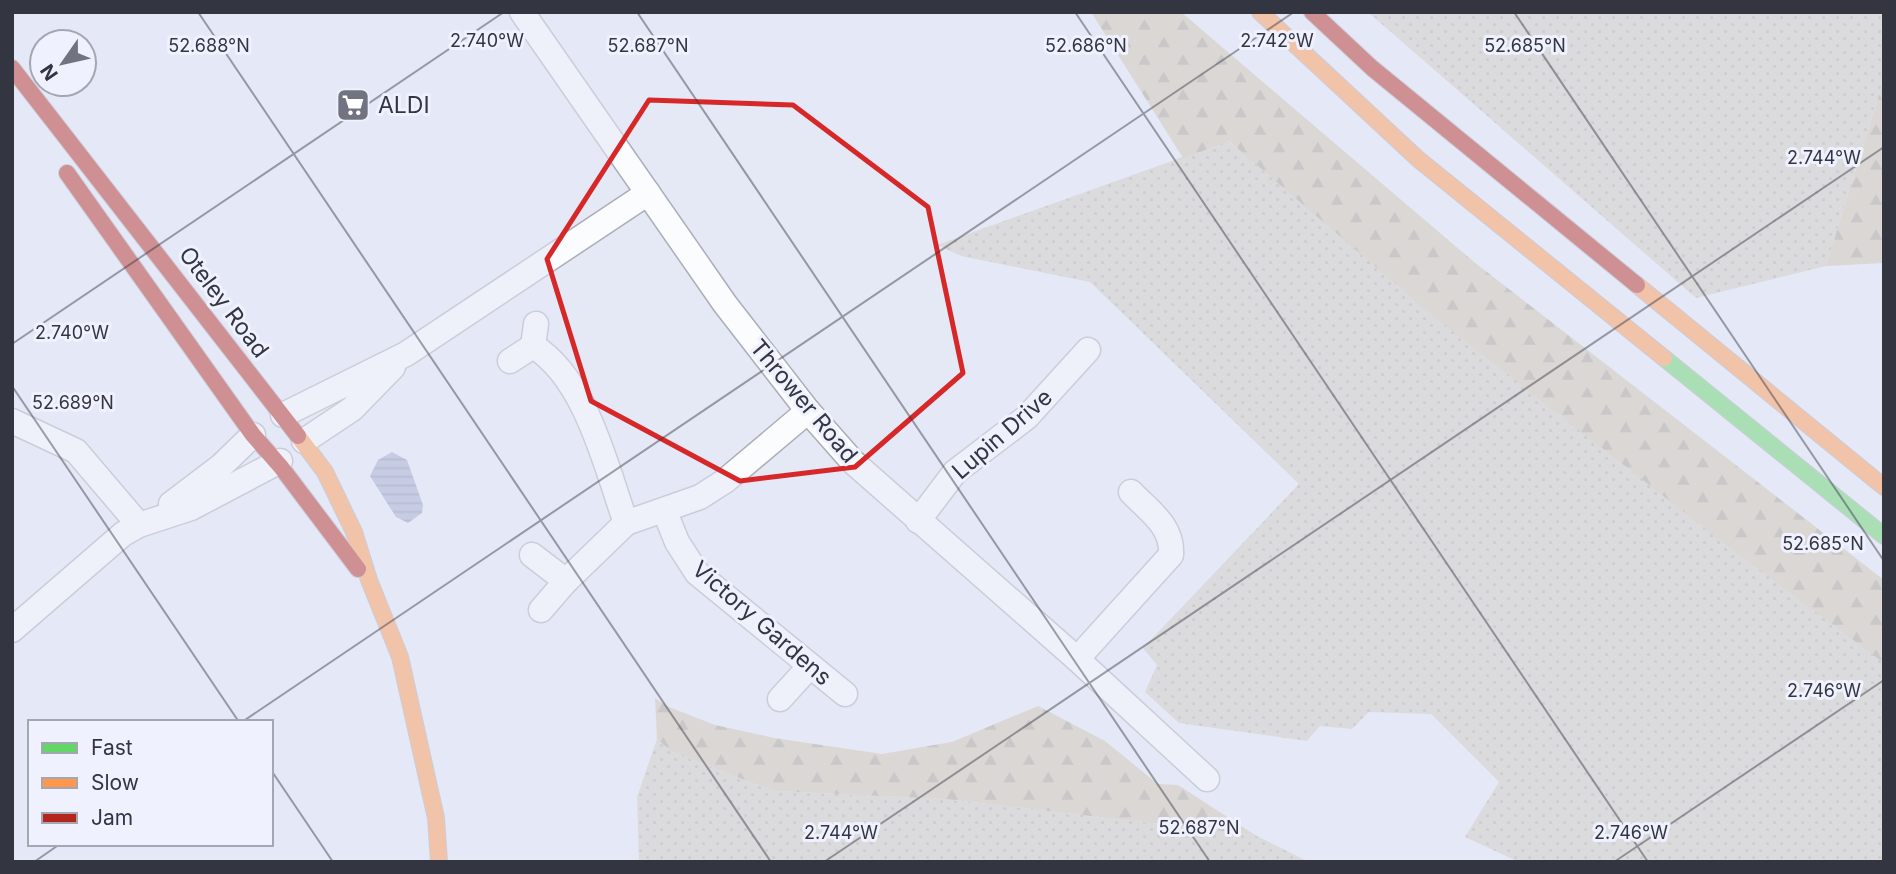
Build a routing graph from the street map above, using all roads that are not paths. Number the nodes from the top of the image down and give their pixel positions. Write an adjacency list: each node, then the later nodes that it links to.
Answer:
1 (522, 12): 6 (street, Thrower Road)
2 (1259, 12): 22 (main road)
3 (1312, 12): 16 (main road)
4 (12, 68): 11 (main road, Oteley Road)
5 (60, 163): 13 (main road, Oteley Road)
6 (648, 193): 8 (street); 10 (street, Thrower Road)
7 (1088, 350): 19 (street, Lupin Drive)
8 (403, 356): 11 (street); 14 (street)
9 (510, 361): 21 (street)
10 (808, 411): 18 (street); 19 (street, Thrower Road)
11 (283, 415): 13 (main road); 14 (main road, Oteley Road)
12 (12, 421): 20 (street)
13 (254, 435): 15 (main road, Oteley Road); 20 (street)
14 (304, 441): 15 (main road); 24 (main road, Oteley Road)
15 (280, 461): 20 (street); 24 (main road, Oteley Road)
16 (1884, 487)
17 (1131, 492): 28 (street)
18 (664, 512): 21 (street); 29 (street, Victory Gardens)
19 (918, 521): 28 (street, Thrower Road)
20 (145, 523): 27 (street)
21 (626, 523): 25 (street)
22 (1884, 536)
23 (532, 555): 25 (street)
24 (369, 580): 33 (main road, Oteley Road)
25 (566, 581): 26 (street)
26 (541, 610)
27 (12, 631)
28 (1077, 659): 32 (street, Thrower Road)
29 (810, 666): 30 (street, Victory Gardens); 31 (street)
30 (845, 694)
31 (780, 699)
32 (1207, 779)
33 (439, 862)

